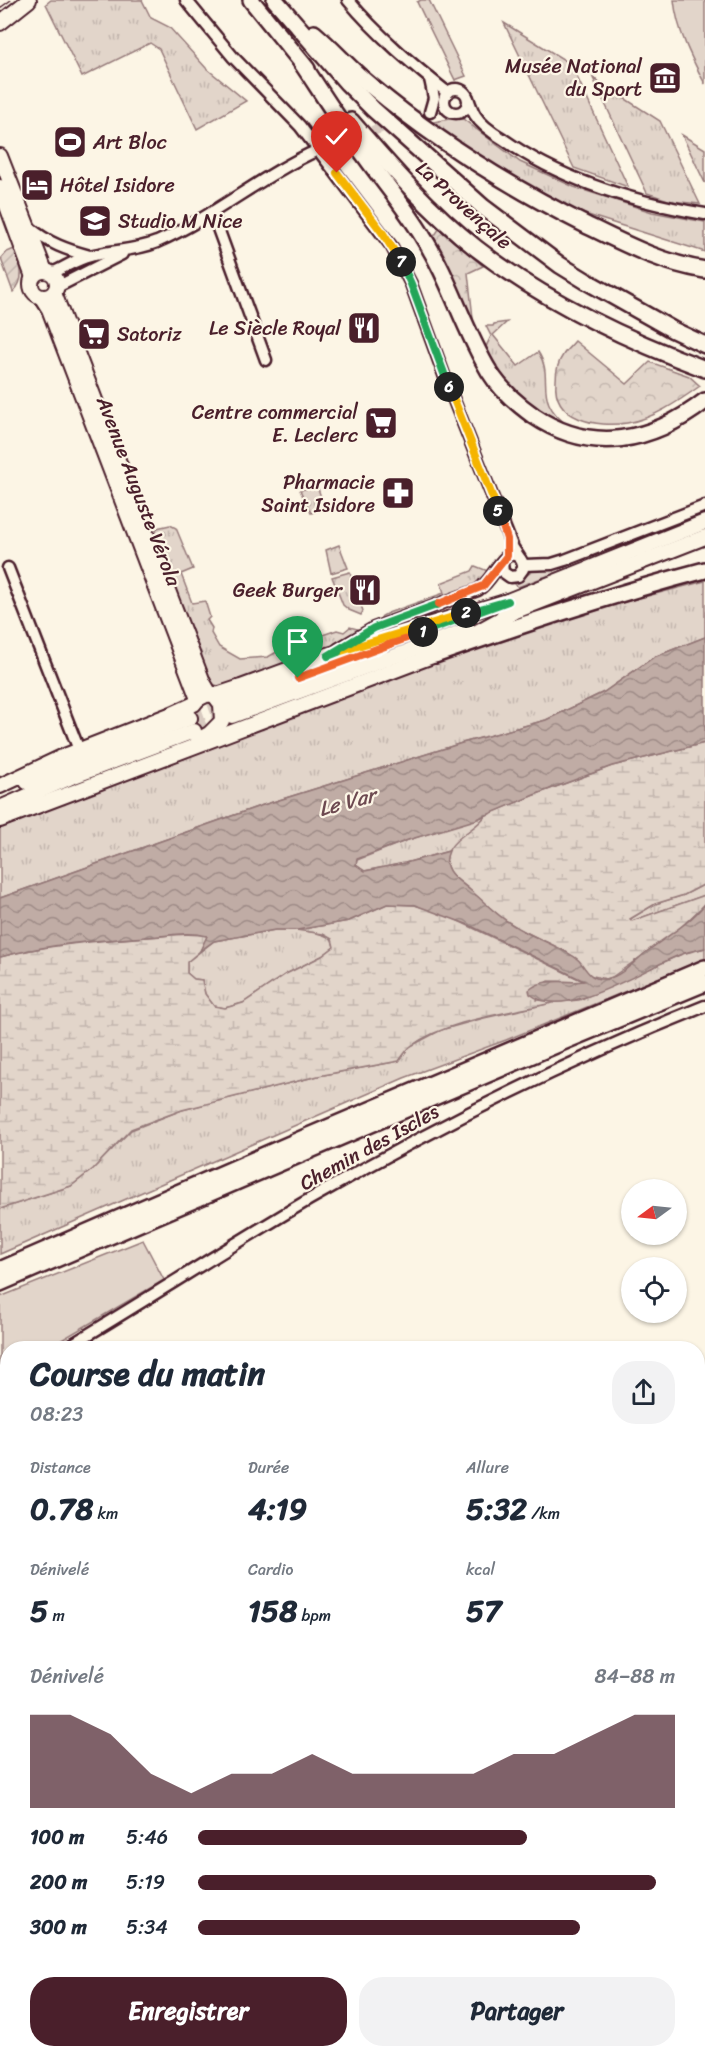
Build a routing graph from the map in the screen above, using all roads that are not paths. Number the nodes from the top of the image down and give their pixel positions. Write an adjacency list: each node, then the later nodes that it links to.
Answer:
1 (29, 0): 6 (main road)
2 (186, 0): 15 (street)
3 (251, 0): 7 (highway, La Provençale)
4 (276, 0): 23 (highway); 26 (highway, La Provençale)
5 (348, 0): 8 (street)
6 (0, 23)
7 (301, 62): 28 (highway, La Provençale); 29 (highway)
8 (430, 79): 9 (street); 11 (street)
9 (448, 93): 10 (street); 11 (street)
10 (468, 98): 12 (street); 13 (street)
11 (446, 106): 12 (street)
12 (459, 112): 13 (street)
13 (476, 117): 19 (street)
14 (348, 139): 15 (street)
15 (319, 149): 18 (street); 33 (street)
16 (0, 156): 20 (main road)
17 (0, 187): 24 (main road)
18 (212, 212): 21 (street); 27 (street)
19 (705, 213)
20 (30, 228): 22 (street); 24 (main road)
21 (130, 250): 22 (street); 25 (street)
22 (90, 256): 24 (street)
23 (705, 270)
24 (43, 274): 25 (main road); 25 (main road)
25 (51, 293): 39 (main road, Avenue Auguste Vérola)
26 (705, 345)
27 (266, 360)
28 (705, 369)
29 (705, 401)
30 (705, 506): 33 (street)
31 (705, 522): 36 (main road)
32 (705, 537): 36 (main road)
33 (513, 560): 38 (street)
34 (8, 568): 43 (street)
35 (705, 570): 37 (highway)
36 (509, 607): 37 (main road); 38 (main road); 40 (main road)
37 (435, 655): 41 (main road)
38 (328, 656): 39 (main road)
39 (204, 698): 42 (main road); 42 (main road); 43 (main road)
40 (230, 710)
41 (271, 716): 42 (main road); 44 (main road)
42 (216, 726): 44 (main road)
43 (79, 750): 45 (main road)
44 (88, 785): 48 (main road)
45 (0, 786)
46 (0, 794): 47 (main road)
47 (0, 808)
48 (0, 820)
49 (705, 968): 52 (highway)
50 (705, 983): 53 (highway)
51 (705, 1006): 54 (street, Chemin des Iscles)
52 (0, 1270)
53 (0, 1283)
54 (78, 1341)

